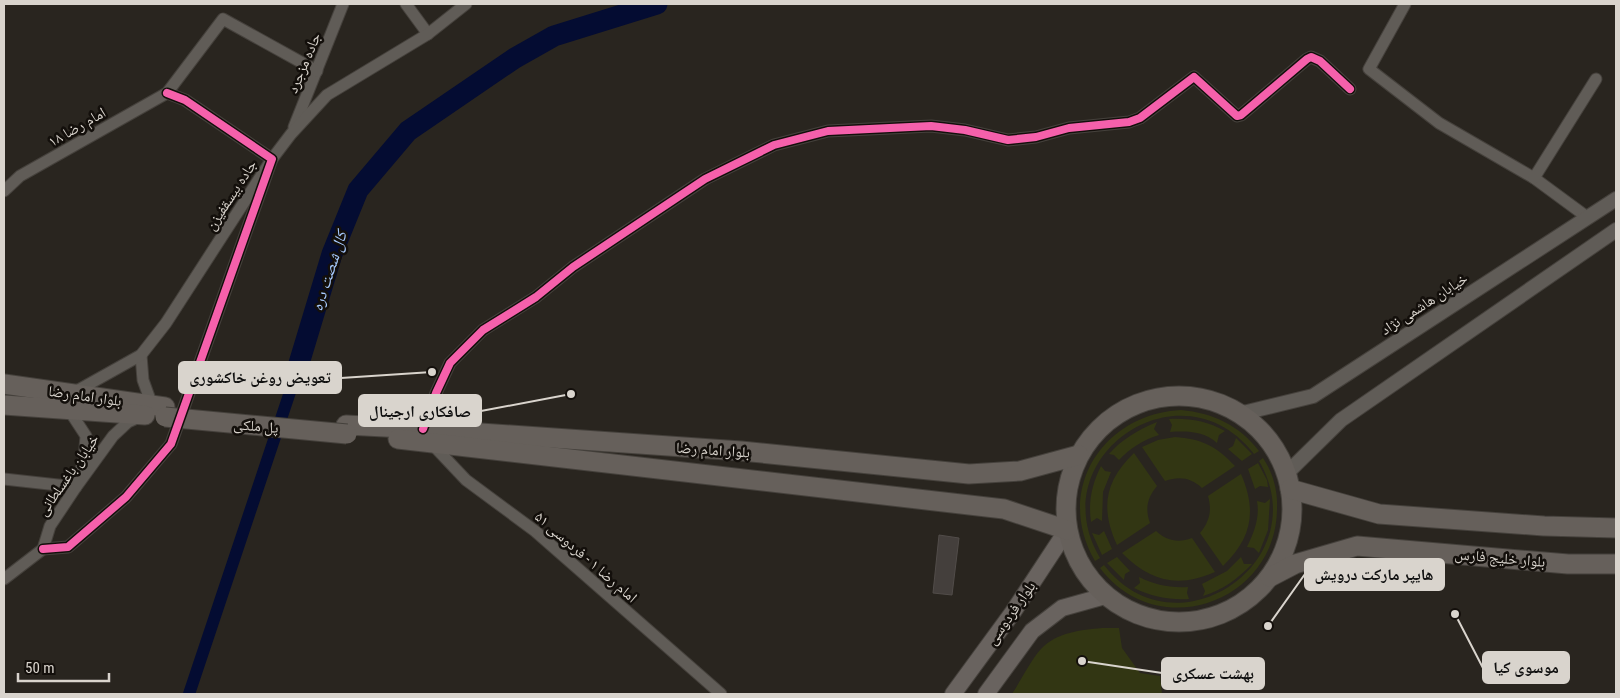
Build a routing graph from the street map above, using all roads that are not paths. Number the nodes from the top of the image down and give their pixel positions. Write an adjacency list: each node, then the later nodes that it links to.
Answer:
1 (343, 4): 6 (street, جاده مزجرد)
2 (406, 4): 5 (street)
3 (466, 4): 5 (street, جاده بیسقفیزن)
4 (1405, 4): 12 (street)
5 (428, 34): 10 (street, جاده بیسقفیزن)
6 (317, 72): 9 (street); 10 (street, جاده مزجرد)
7 (1596, 79): 12 (street)
8 (1350, 89): 24 (street)
9 (167, 93): 11 (street); 13 (street, امام رضا ۱۸)
10 (291, 134): 11 (street, جاده بیسقفیزن)
11 (272, 159): 17 (street, جاده بیسقفیزن); 33 (street)
12 (1534, 178): 15 (street)
13 (4, 191)
14 (1616, 199): 15 (street, خیابان هاشمی نژاد)
15 (1587, 217): 22 (street, خیابان هاشمی نژاد)
16 (1614, 235): 29 (street)
17 (141, 355): 19 (street); 21 (street)
18 (4, 384): 19 (main road, بلوار امام رضا)
19 (70, 402): 20 (main road, بلوار امام رضا); 21 (main road, بلوار امام رضا); 30 (street)
20 (4, 405)
21 (157, 411): 23 (main road, پل ملکی, bridge); 30 (street, خیابان باغسلطانی)
22 (1240, 414): 26 (main road); 29 (main road)
23 (346, 430): 24 (main road, بلوار امام رضا)
24 (427, 436): 25 (main road, بلوار امام رضا); 27 (main road, بلوار امام رضا); 38 (street, امام رضا ۱ - فردوسی ۵۱)
25 (741, 451): 26 (main road, بلوار امام رضا); 27 (main road)
26 (1079, 455): 32 (main road)
27 (739, 478): 32 (main road, بلوار امام رضا)
28 (4, 479): 30 (street)
29 (1288, 481): 31 (main road); 35 (main road)
30 (76, 487): 33 (street, خیابان باغسلطانی)
31 (1616, 528)
32 (1067, 530): 37 (main road); 39 (main road, بلوار فردوسی)
33 (43, 549): 36 (street)
34 (1616, 564): 35 (main road, بلوار خلیج فارس)
35 (1270, 577): 37 (main road)
36 (4, 579)
37 (1106, 596): 40 (main road, بلوار فردوسی)
38 (721, 694)
39 (953, 694)
40 (986, 694)

